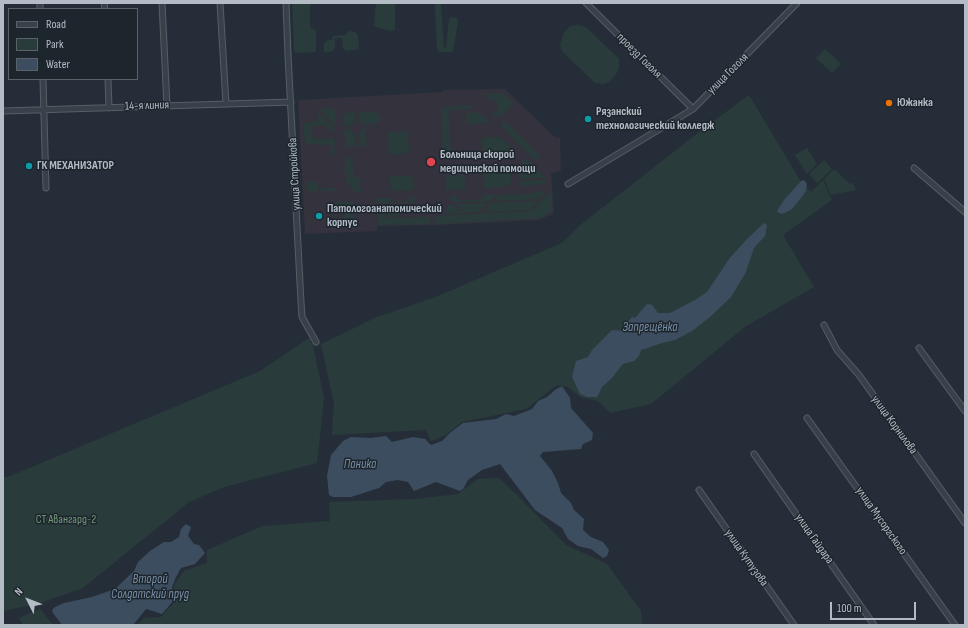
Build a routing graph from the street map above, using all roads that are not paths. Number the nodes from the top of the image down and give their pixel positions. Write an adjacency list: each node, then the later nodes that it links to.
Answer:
1 (162, 3): 10 (street)
2 (220, 3): 9 (street)
3 (286, 3): 8 (street, улица Стройкова)
4 (586, 3): 13 (street, проезд Гоголя)
5 (797, 3): 13 (street, улица Гоголя)
6 (43, 80): 12 (street)
7 (108, 80): 11 (street)
8 (291, 102): 9 (street, 14-я линия); 20 (street, улица Стройкова)
9 (226, 104): 10 (street, 14-я линия)
10 (167, 106): 11 (street, 14-я линия)
11 (109, 108): 12 (street, 14-я линия)
12 (44, 109): 14 (street, 14-я линия); 17 (street)
13 (693, 109): 16 (street, улица Гоголя)
14 (3, 111)
15 (914, 168): 18 (street)
16 (568, 184)
17 (46, 188)
18 (965, 212)
19 (824, 325): 26 (street, улица Корнилова)
20 (316, 342)
21 (919, 348): 22 (street)
22 (965, 411)
23 (807, 418): 29 (street, улица Мусоргского)
24 (754, 454): 28 (street, улица Гайдара)
25 (699, 490): 27 (street, улица Кутузова)
26 (965, 523)
27 (794, 625)
28 (874, 625)
29 (955, 625)

